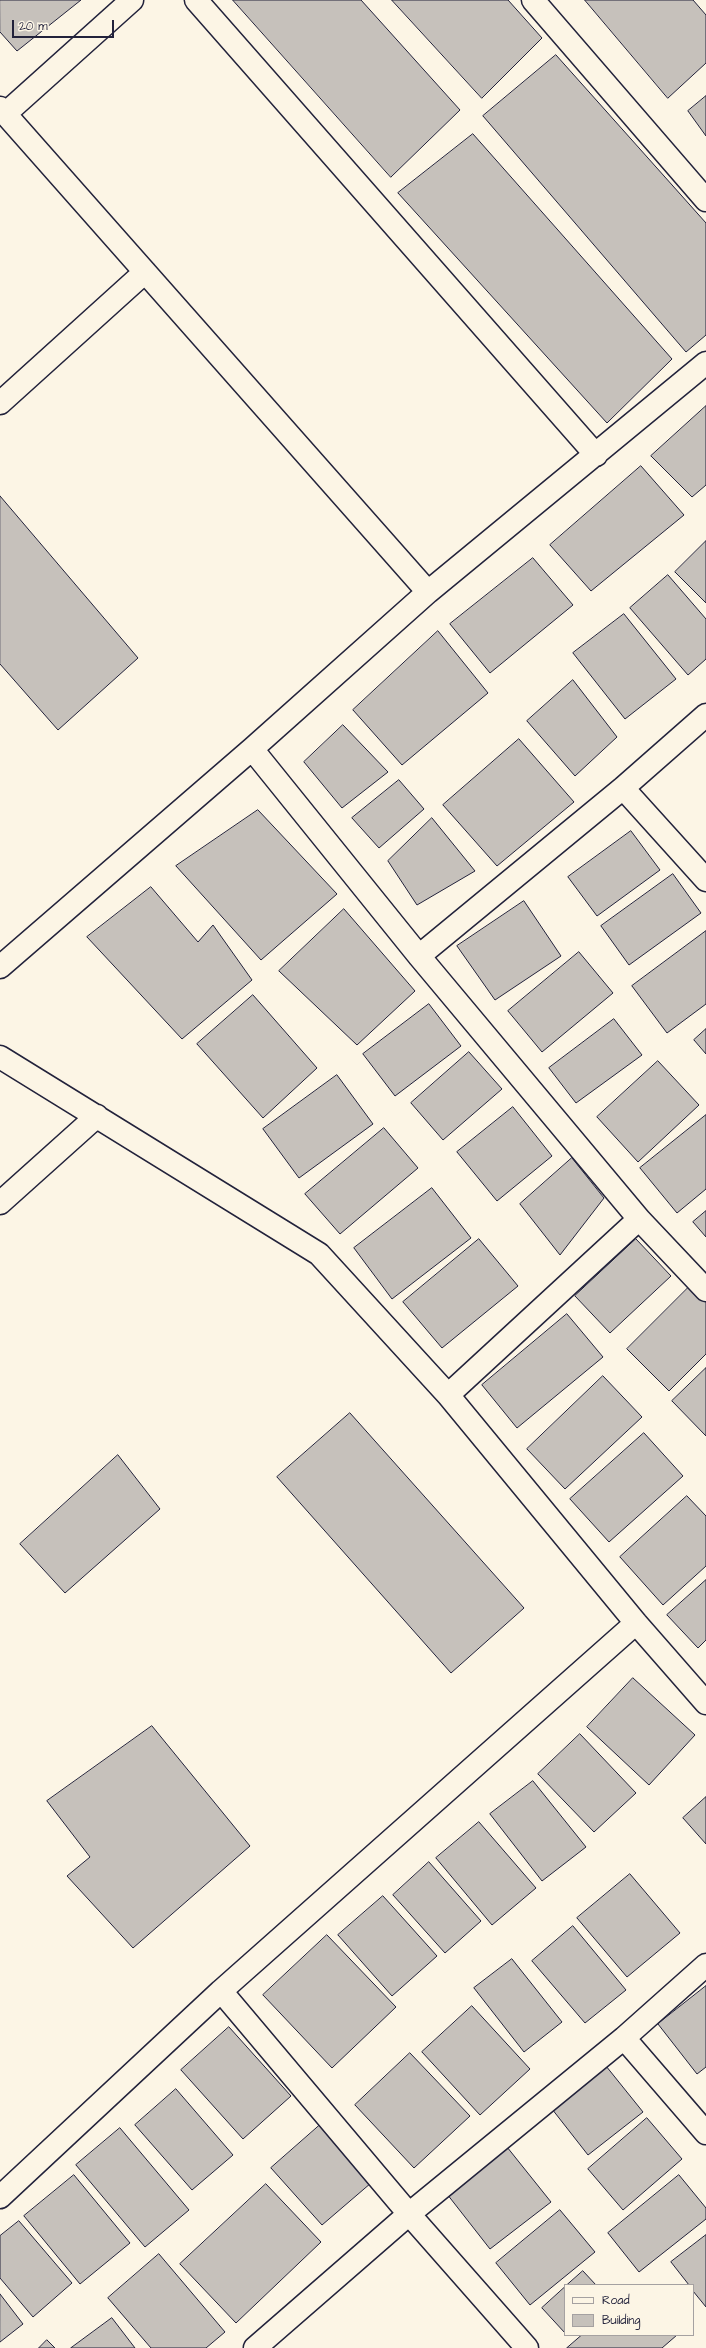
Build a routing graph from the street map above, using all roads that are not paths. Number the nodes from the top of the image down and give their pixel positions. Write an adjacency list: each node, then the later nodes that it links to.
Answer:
1 (132, 0): 4 (street)
2 (196, 0): 9 (street)
3 (533, 0): 5 (street)
4 (3, 110): 6 (street)
5 (706, 200)
6 (145, 272): 8 (street); 10 (street)
7 (706, 363): 9 (street)
8 (0, 403)
9 (596, 455): 10 (street)
10 (428, 592): 12 (street)
11 (706, 715): 13 (street)
12 (252, 749): 15 (street); 16 (street)
13 (623, 788): 14 (street); 15 (street)
14 (706, 880)
15 (419, 956): 20 (street)
16 (0, 967)
17 (0, 1057): 18 (street)
18 (97, 1116): 19 (street); 22 (street)
19 (0, 1203)
20 (640, 1219): 21 (street); 22 (street)
21 (706, 1290)
22 (448, 1395): 23 (street)
23 (636, 1624): 24 (street); 26 (street)
24 (706, 1703)
25 (706, 1965): 27 (street)
26 (221, 1991): 29 (street); 30 (street)
27 (624, 2038): 28 (street); 30 (street)
28 (706, 2134)
29 (0, 2197)
30 (409, 2214): 31 (street); 32 (street)
31 (255, 2348)
32 (527, 2348)

